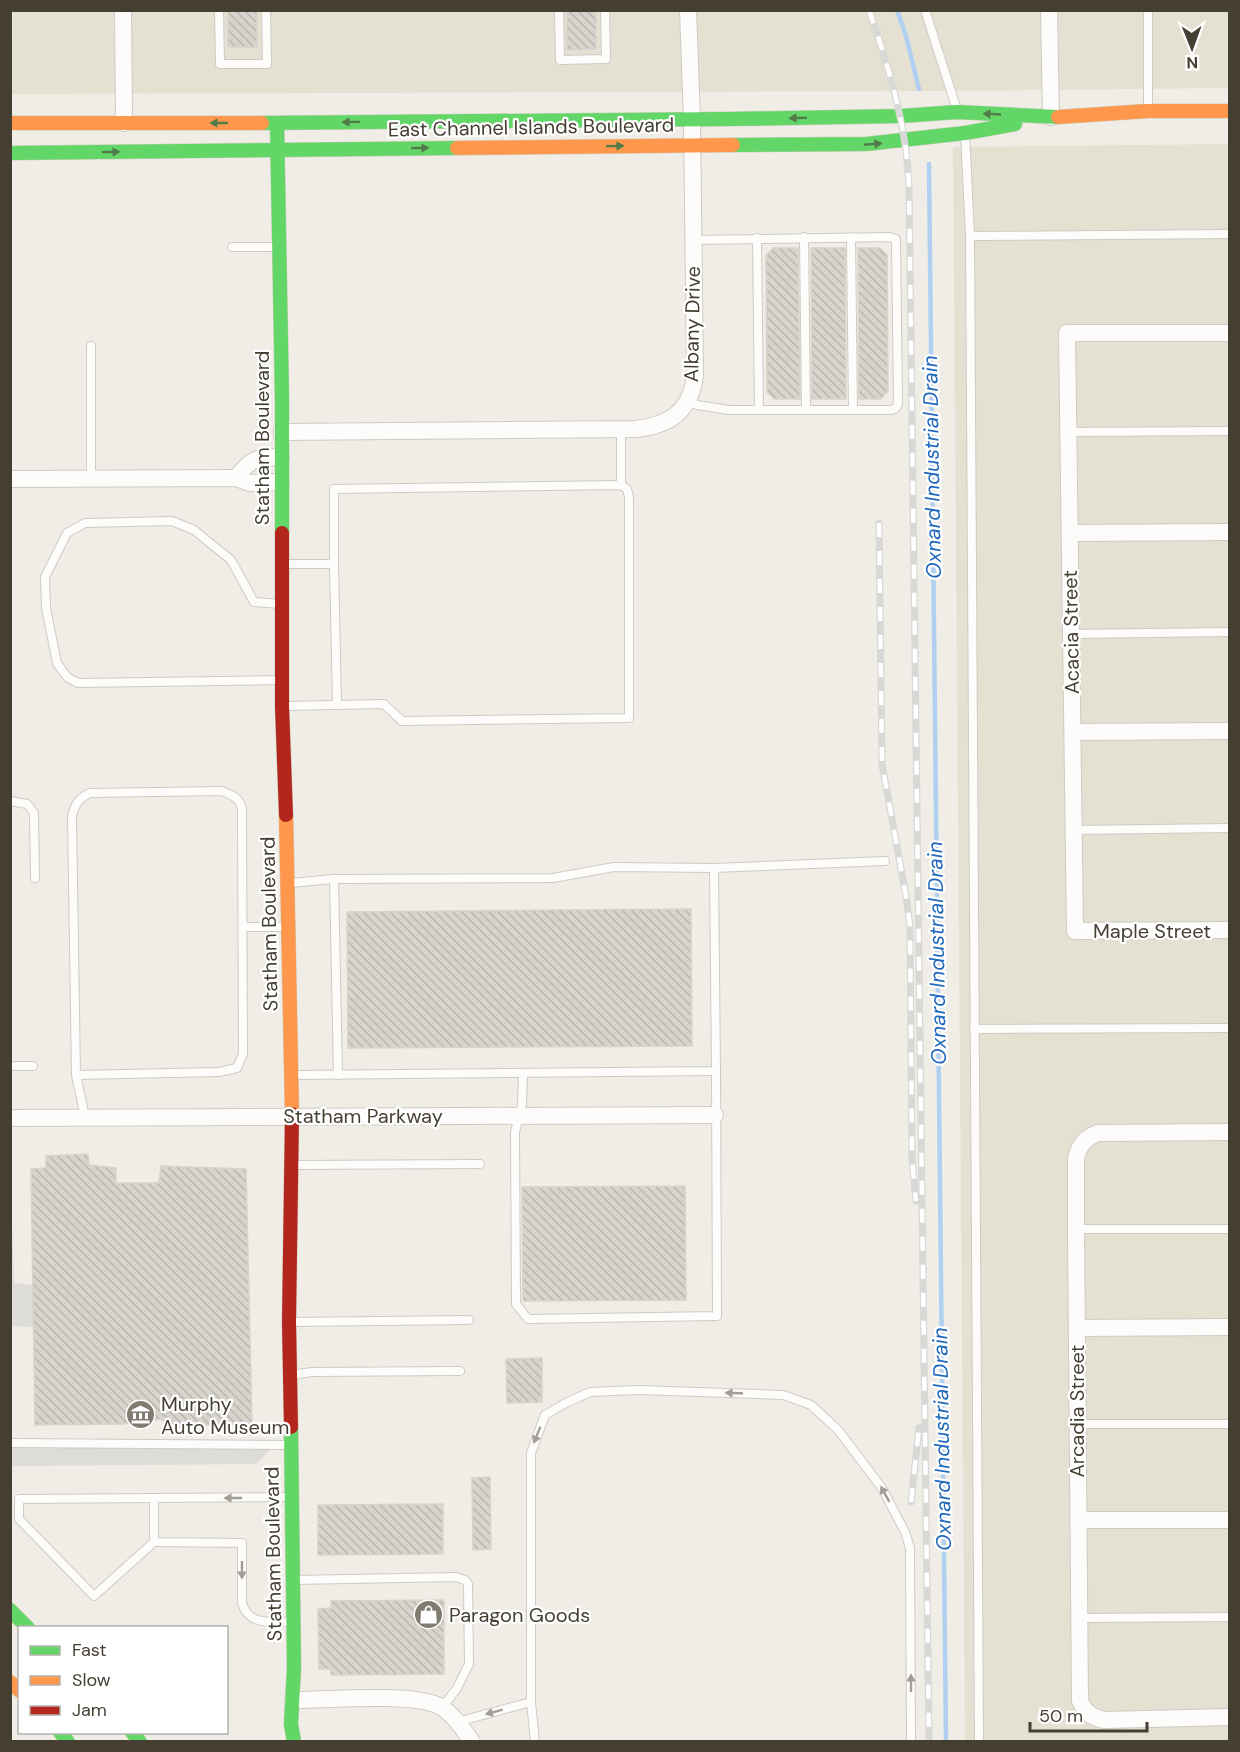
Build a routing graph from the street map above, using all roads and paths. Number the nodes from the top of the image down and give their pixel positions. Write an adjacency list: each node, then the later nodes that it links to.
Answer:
1 (123, 10): 17 (street)
2 (219, 10): 3 (lane)
3 (266, 10)
4 (559, 10): 5 (lane)
5 (605, 10)
6 (688, 10): 14 (street, Albany Drive)
7 (925, 10): 12 (lane)
8 (1049, 10): 13 (street)
9 (1148, 10): 10 (lane)
10 (1148, 111): 11 (main road, East Channel Islands Boulevard); 13 (main road, East Channel Islands Boulevard)
11 (1230, 111)
12 (957, 112): 13 (main road, East Channel Islands Boulevard, one-way to 12); 14 (main road, East Channel Islands Boulevard, one-way to 14); 18 (lane)
13 (1051, 117): 18 (main road, East Channel Islands Boulevard)
14 (692, 119): 16 (main road, East Channel Islands Boulevard, one-way to 16); 19 (street, Albany Drive)
15 (10, 123): 17 (main road, East Channel Islands Boulevard)
16 (277, 123): 17 (main road, East Channel Islands Boulevard, one-way to 17); 20 (main road, Statham Boulevard)
17 (116, 133): 22 (main road)
18 (965, 133): 19 (main road, East Channel Islands Boulevard, one-way to 18); 24 (lane)
19 (692, 145): 20 (main road, East Channel Islands Boulevard, one-way to 19); 28 (street, Albany Drive)
20 (278, 150): 22 (main road, East Channel Islands Boulevard, one-way to 20); 30 (main road, Statham Boulevard)
21 (14, 152): 22 (main road, East Channel Islands Boulevard)
22 (39, 153)
23 (1230, 234): 24 (lane)
24 (970, 236): 72 (lane)
25 (804, 237): 26 (lane); 27 (lane); 35 (lane)
26 (851, 237): 36 (lane); 36 (lane)
27 (757, 238): 28 (lane); 34 (lane)
28 (693, 240): 33 (street, Albany Drive)
29 (232, 247): 30 (lane)
30 (280, 247): 39 (main road, Statham Boulevard)
31 (1230, 333): 40 (street, Acacia Street)
32 (91, 346): 42 (lane)
33 (688, 401): 34 (lane); 37 (street, Albany Drive)
34 (759, 410): 35 (lane)
35 (806, 410): 36 (lane)
36 (853, 410)
37 (621, 428): 39 (street, Albany Drive); 46 (lane)
38 (1230, 431): 40 (lane)
39 (282, 432): 41 (main road, Statham Boulevard)
40 (1068, 432): 48 (street, Acacia Street)
41 (281, 457): 43 (street); 45 (main road, Statham Boulevard)
42 (91, 478): 43 (street); 44 (street)
43 (236, 478): 45 (street)
44 (10, 479)
45 (281, 482): 49 (main road, Statham Boulevard)
46 (621, 485): 50 (lane); 55 (lane)
47 (1230, 532): 48 (street)
48 (1070, 533): 53 (street, Acacia Street)
49 (282, 564): 50 (lane); 51 (main road, Statham Boulevard)
50 (334, 564): 55 (lane)
51 (282, 604): 54 (main road, Statham Boulevard); 54 (lane)
52 (1230, 632): 53 (lane)
53 (1071, 634): 58 (street, Acacia Street)
54 (282, 680): 56 (main road, Statham Boulevard)
55 (337, 704): 56 (lane)
56 (282, 706): 66 (main road, Statham Boulevard)
57 (1230, 731): 58 (street)
58 (1073, 732): 61 (street, Acacia Street)
59 (10, 801): 64 (lane)
60 (1230, 828): 61 (lane)
61 (1074, 830): 70 (street, Acacia Street)
62 (885, 861): 63 (lane)
63 (714, 868): 65 (lane); 75 (lane)
64 (35, 878)
65 (334, 879): 66 (lane); 79 (lane)
66 (288, 883): 68 (main road, Statham Boulevard)
67 (243, 927): 68 (lane); 77 (lane); 77 (lane)
68 (288, 927): 78 (main road, Statham Boulevard)
69 (1230, 930): 70 (street, Maple Street)
70 (1075, 932)
71 (1230, 1028): 72 (lane)
72 (974, 1029): 122 (lane)
73 (10, 1066): 74 (lane)
74 (33, 1066)
75 (716, 1071): 76 (lane); 80 (lane)
76 (523, 1073): 79 (lane); 82 (lane)
77 (76, 1075): 84 (lane)
78 (290, 1075): 79 (lane); 81 (main road, Statham Boulevard)
79 (338, 1075)
80 (715, 1115): 82 (street, Statham Parkway); 82 (lane)
81 (292, 1116): 82 (street, Statham Parkway); 84 (street, Statham Parkway); 87 (main road, Statham Boulevard)
82 (519, 1116)
83 (10, 1118): 84 (street, Statham Parkway)
84 (85, 1118)
85 (1230, 1132): 88 (street, Arcadia Street)
86 (480, 1164): 87 (lane)
87 (291, 1165): 91 (main road, Statham Boulevard)
88 (1076, 1229): 89 (lane); 93 (street, Arcadia Street)
89 (1230, 1229)
90 (469, 1320): 91 (lane)
91 (289, 1322): 95 (main road, Statham Boulevard)
92 (1230, 1327): 93 (street)
93 (1077, 1328): 96 (street, Arcadia Street)
94 (460, 1371): 95 (lane)
95 (290, 1375): 99 (main road, Statham Boulevard)
96 (1077, 1424): 97 (lane); 102 (street, Arcadia Street)
97 (1230, 1424)
98 (10, 1443): 99 (lane)
99 (291, 1444): 100 (main road, Statham Boulevard)
100 (292, 1497): 101 (lane, one-way to 101); 105 (main road, Statham Boulevard)
101 (154, 1498): 104 (lane); 104 (lane)
102 (1078, 1520): 103 (street); 108 (street, Arcadia Street)
103 (1230, 1520)
104 (154, 1542): 109 (lane, one-way to 109)
105 (294, 1580): 109 (main road, Statham Boulevard); 113 (lane)
106 (10, 1610): 110 (main road)
107 (1230, 1617): 108 (lane)
108 (1079, 1618): 114 (street, Arcadia Street)
109 (294, 1622): 111 (main road, Statham Boulevard)
110 (26, 1626)
111 (294, 1700): 113 (street); 116 (main road, Statham Boulevard)
112 (531, 1702): 115 (lane, one-way to 115); 120 (lane); 121 (lane, one-way to 112)
113 (442, 1708): 115 (street)
114 (1230, 1717)
115 (457, 1722): 119 (street)
116 (291, 1724): 117 (main road, Statham Boulevard); 118 (main road, Statham Boulevard)
117 (279, 1742)
118 (294, 1742)
119 (472, 1742)
120 (535, 1742)
121 (911, 1742)
122 (980, 1742)

